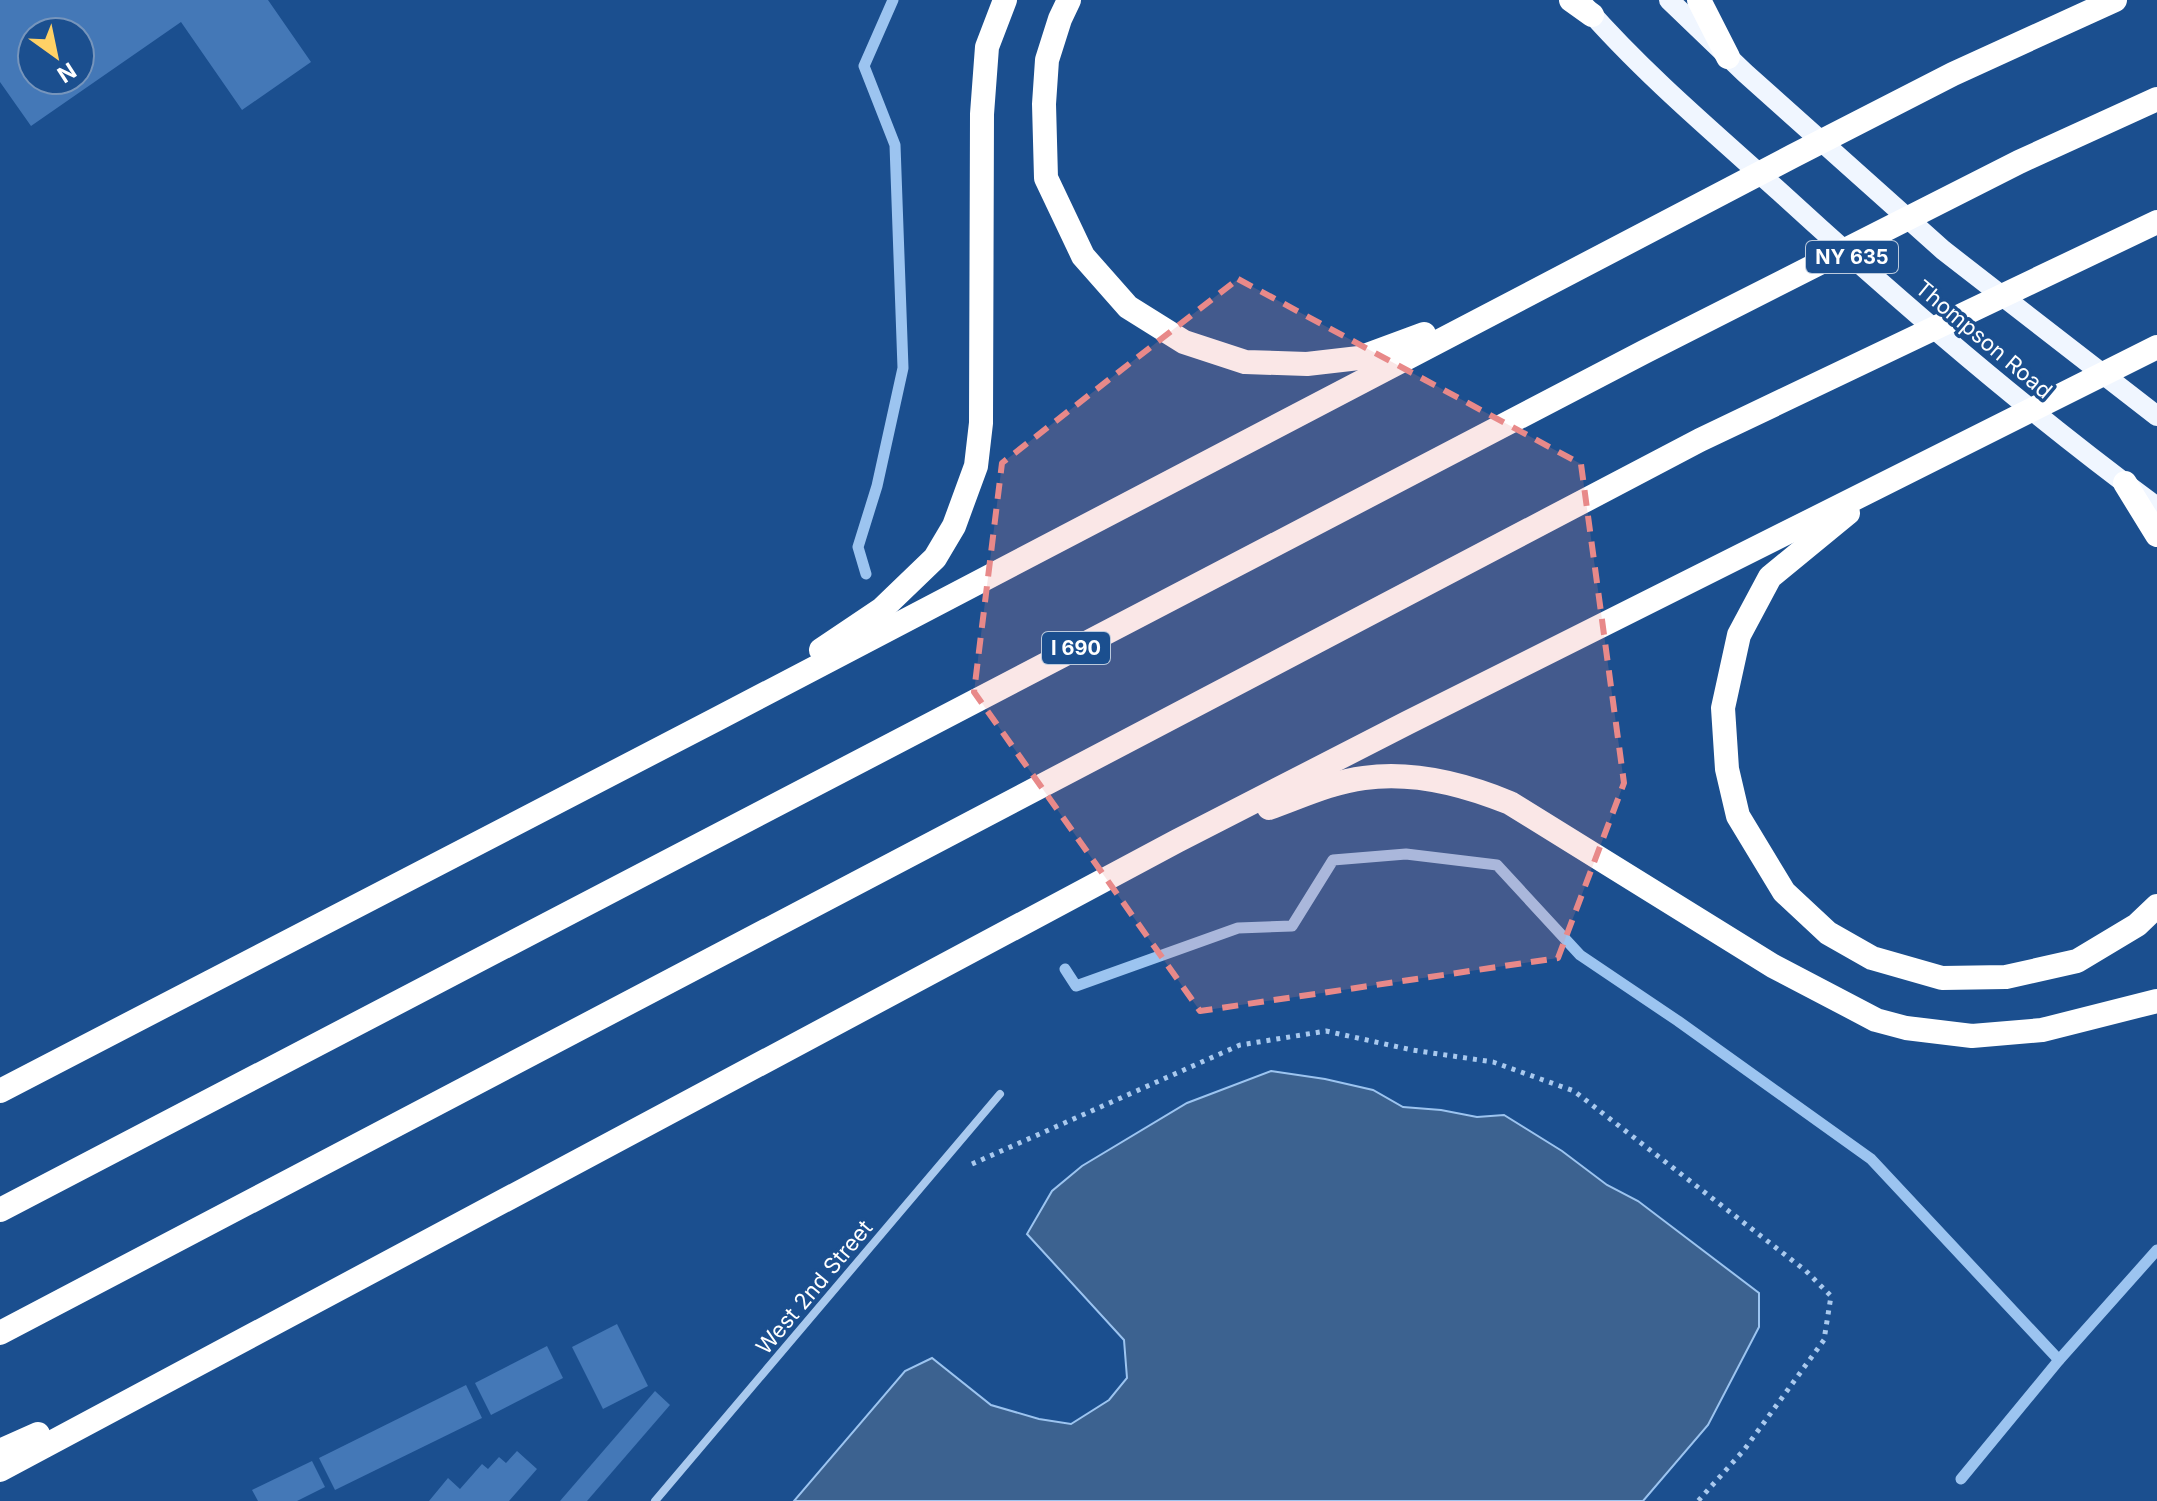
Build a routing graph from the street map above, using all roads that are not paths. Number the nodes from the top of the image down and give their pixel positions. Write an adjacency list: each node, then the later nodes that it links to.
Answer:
1 (1005, 0): 20 (highway)
2 (1069, 0): 13 (highway)
3 (1571, 0): 8 (highway)
4 (1669, 0): 10 (main road, Thompson Road / NY 635)
5 (1699, 0): 10 (highway)
6 (2066, 0): 9 (highway)
7 (2115, 0): 9 (highway)
8 (1586, 8): 16 (main road, Thompson Road / NY 635)
9 (2037, 33): 13 (highway)
10 (1728, 57): 15 (main road, Thompson Road / NY 635)
11 (2157, 99): 26 (highway, I 690)
12 (2157, 222): 27 (highway)
13 (1519, 298): 20 (highway)
14 (2157, 347): 17 (highway)
15 (2157, 416)
16 (2125, 483): 18 (main road, Thompson Road / NY 635); 19 (highway)
17 (1883, 484): 21 (highway); 22 (highway)
18 (2157, 507)
19 (2157, 535)
20 (717, 719): 24 (highway)
21 (1177, 841): 23 (highway); 28 (highway)
22 (2157, 906)
23 (2157, 1001)
24 (0, 1091)
25 (1000, 1094): 31 (street, West 2nd Street)
26 (0, 1210)
27 (0, 1333)
28 (196, 1368): 29 (highway); 30 (highway)
29 (0, 1451)
30 (0, 1470)
31 (655, 1501)

